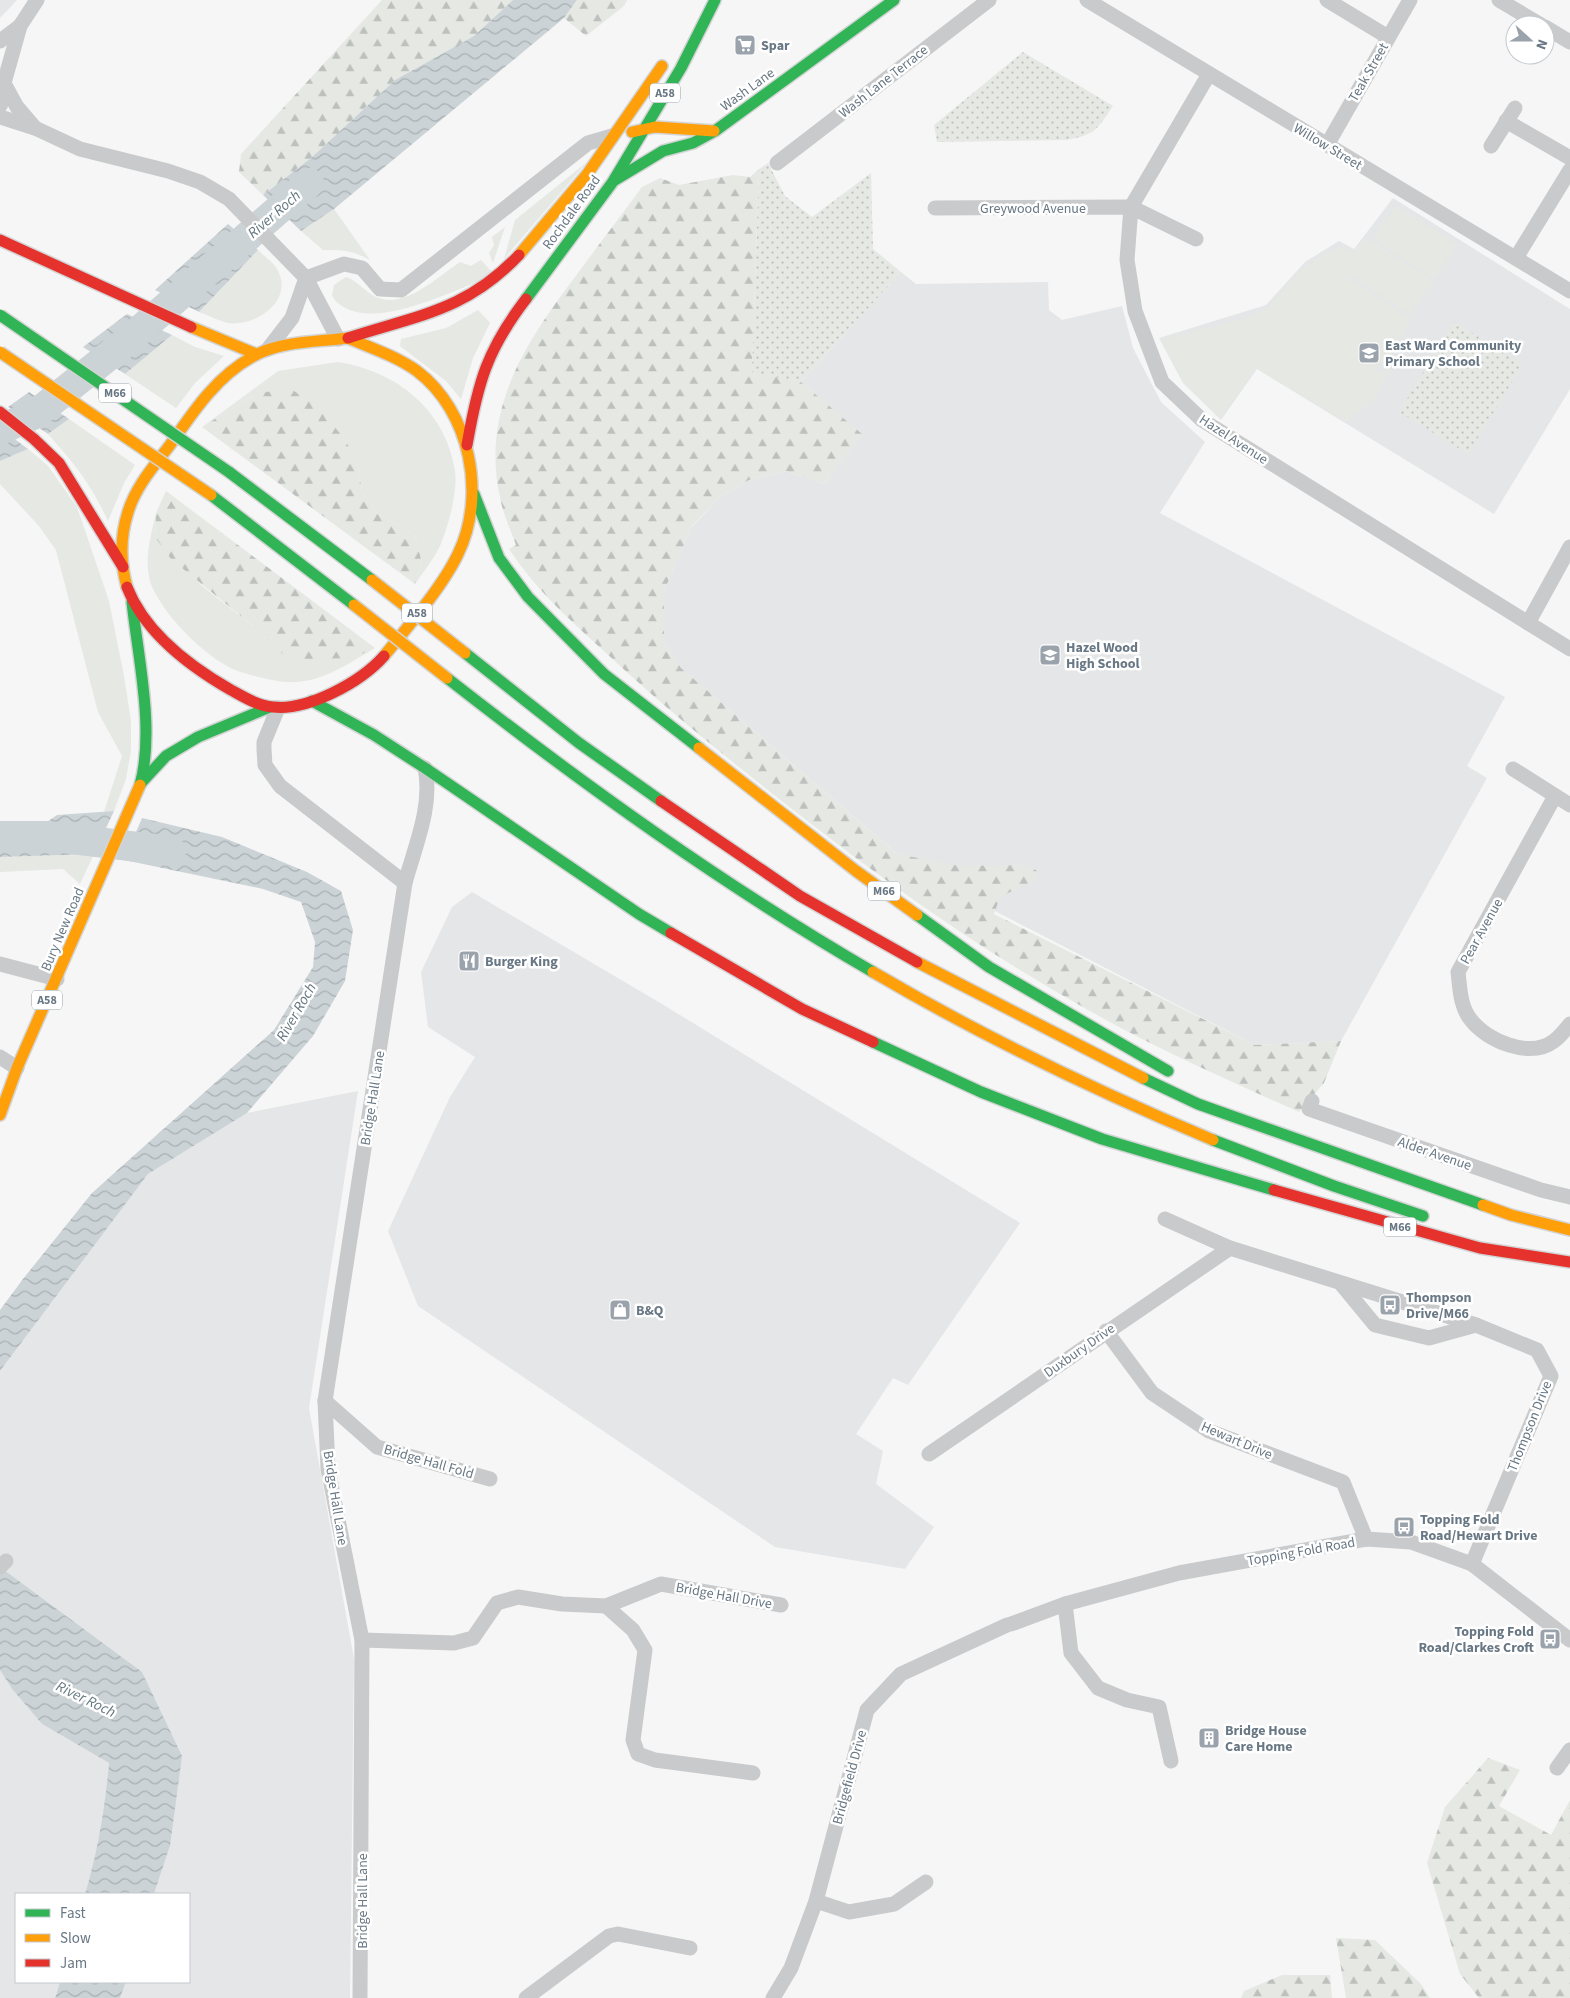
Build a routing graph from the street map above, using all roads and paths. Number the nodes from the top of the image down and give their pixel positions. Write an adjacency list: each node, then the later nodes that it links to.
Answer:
1 (37, 0): 10 (street)
2 (714, 0): 14 (main road, Rochdale Road / A58); 24 (main road, Rochdale Road / A58)
3 (894, 0): 25 (main road, Wash Lane)
4 (989, 0): 30 (street, Wash Lane Terrace)
5 (1087, 0): 17 (street, Willow Street)
6 (1327, 0): 12 (street)
7 (1410, 0): 12 (street, Teak Street)
8 (1499, 0): 9 (street)
9 (1524, 15)
10 (20, 26): 13 (street); 18 (street)
11 (1555, 33): 15 (street)
12 (1388, 37): 27 (street, Teak Street)
13 (0, 41)
14 (680, 41)
15 (1570, 42)
16 (669, 57): 26 (main road, Rochdale Road / A58)
17 (1210, 74): 27 (street, Willow Street); 33 (street, Hazel Avenue)
18 (3, 81): 19 (street); 23 (street)
19 (0, 106)
20 (1515, 108): 22 (street)
21 (0, 117): 23 (street)
22 (1506, 121): 28 (street); 29 (street)
23 (35, 128): 38 (street)
24 (642, 130): 25 (main road); 26 (main road); 32 (main road, Rochdale Road / A58)
25 (715, 131): 32 (main road, Wash Lane)
26 (612, 136): 38 (street); 41 (main road, Rochdale Road / A58)
27 (1327, 145): 37 (street, Willow Street)
28 (1490, 146)
29 (1570, 158)
30 (776, 163)
31 (1570, 170): 37 (street)
32 (612, 183): 45 (main road, Rochdale Road / A58)
33 (1131, 207): 34 (street, Greywood Avenue); 36 (street); 50 (street, Hazel Avenue)
34 (936, 208)
35 (0, 240): 42 (main road)
36 (1196, 240)
37 (1516, 258): 39 (street, Willow Street)
38 (306, 278): 41 (street); 42 (street)
39 (1570, 291)
40 (0, 315): 69 (main road, M66, bridge)
41 (343, 339): 42 (main road, A58); 45 (main road, A58)
42 (262, 351): 48 (main road, A58)
43 (0, 352): 71 (main road, M66, bridge)
44 (0, 412): 48 (main road)
45 (466, 445): 46 (main road, A58)
46 (474, 494): 52 (main road, A58); 65 (main road, M66)
47 (1570, 547): 50 (street)
48 (123, 567): 49 (main road, A58)
49 (131, 598): 53 (main road, A58); 56 (main road, Bury New Road / A58)
50 (1528, 623): 51 (street, Hazel Avenue)
51 (1570, 649)
52 (312, 701): 53 (main road, A58); 54 (main road)
53 (274, 708): 56 (main road, Bury New Road / A58); 59 (street)
54 (425, 768): 59 (street, Bridge Hall Lane); 76 (main road, M66)
55 (1513, 769): 57 (street)
56 (141, 783): 61 (main road, Bury New Road / A58)
57 (1555, 796): 58 (street); 62 (street, Pear Avenue)
58 (1570, 805)
59 (405, 883): 80 (street, Bridge Hall Lane)
60 (0, 964): 61 (street)
61 (57, 979): 64 (main road, Bury New Road / A58)
62 (1570, 1024)
63 (0, 1057): 64 (street)
64 (17, 1068): 68 (main road, Bury New Road / A58)
65 (1176, 1074)
66 (1312, 1101): 70 (street, Alder Avenue)
67 (1246, 1108): 69 (main road, M66)
68 (0, 1115)
69 (1324, 1147): 73 (main road, M66)
70 (1570, 1197)
71 (1432, 1219)
72 (1165, 1220): 75 (street, Thompson Drive)
73 (1570, 1230)
74 (1496, 1238): 76 (main road, M66)
75 (1230, 1248): 77 (street, Thompson Drive); 79 (street, Duxbury Drive)
76 (1570, 1261)
77 (1342, 1285): 78 (street, Thompson Drive); 78 (street)
78 (1476, 1325): 84 (street, Thompson Drive)
79 (1106, 1331): 81 (street, Duxbury Drive); 83 (street, Hewart Drive)
80 (325, 1401): 82 (street, Bridge Hall Fold); 89 (street, Bridge Hall Lane)
81 (929, 1454)
82 (490, 1479)
83 (1366, 1539): 84 (street, Topping Fold Road); 85 (street, Topping Fold Road)
84 (1472, 1564): 90 (street, Topping Fold Road)
85 (1065, 1604): 88 (street, Topping Fold Road); 92 (street)
86 (781, 1605): 87 (street, Bridge Hall Drive)
87 (606, 1606): 89 (street, Bridge Hall Drive); 94 (street)
88 (1009, 1625): 96 (street, Bridgefield Drive)
89 (362, 1640): 98 (street, Bridge Hall Lane)
90 (1570, 1640)
91 (1570, 1750): 93 (street)
92 (1171, 1761)
93 (1557, 1768)
94 (753, 1773)
95 (926, 1882): 96 (street)
96 (816, 1901): 100 (street, Bridgefield Drive)
97 (690, 1948): 99 (street)
98 (360, 1998)
99 (526, 1998)
100 (773, 1998)

